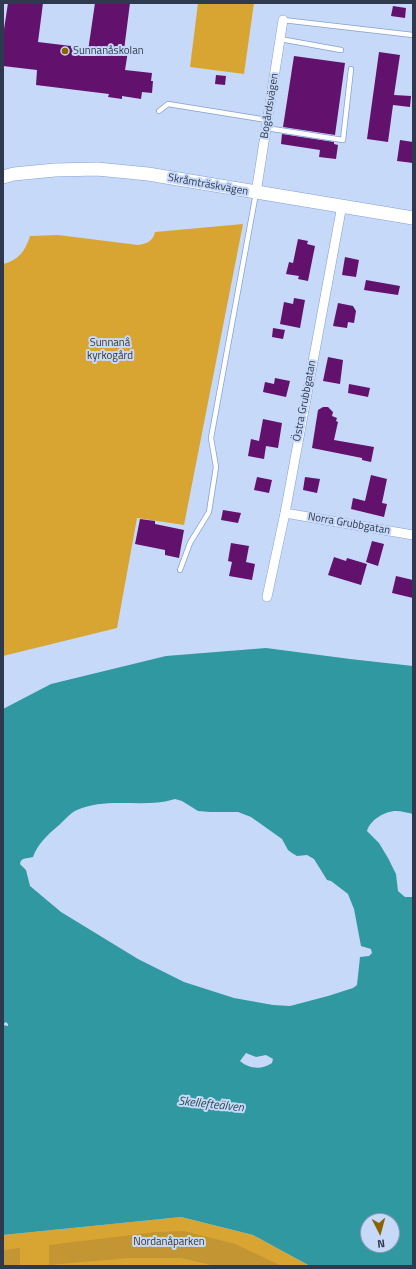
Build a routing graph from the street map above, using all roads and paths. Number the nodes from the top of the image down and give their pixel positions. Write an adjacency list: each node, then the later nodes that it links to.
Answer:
1 (283, 20): 2 (lane); 3 (street, Bogårdsvägen)
2 (413, 35)
3 (280, 39): 4 (lane); 7 (street, Bogårdsvägen)
4 (341, 50)
5 (351, 69): 7 (lane)
6 (159, 111): 7 (lane)
7 (267, 124): 9 (street, Bogårdsvägen)
8 (3, 177): 9 (main road, Skråmträskvägen)
9 (256, 193): 10 (main road, Skråmträskvägen); 14 (lane)
10 (342, 205): 11 (main road, Skråmträskvägen); 12 (street, Östra Grubbgatan)
11 (413, 218)
12 (284, 513): 13 (street, Norra Grubbgatan); 15 (street, Östra Grubbgatan)
13 (413, 535)
14 (180, 570)
15 (267, 597)

